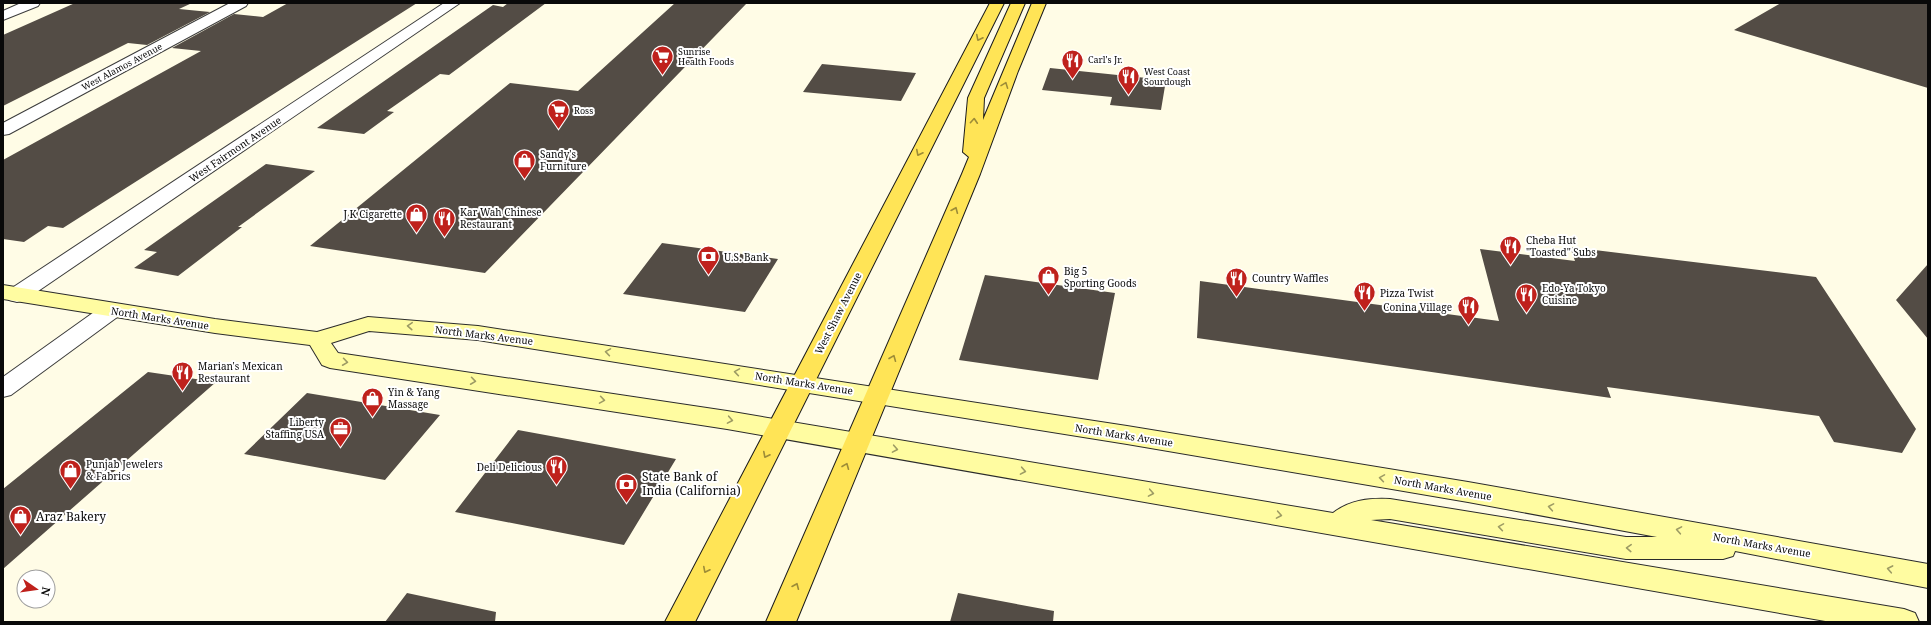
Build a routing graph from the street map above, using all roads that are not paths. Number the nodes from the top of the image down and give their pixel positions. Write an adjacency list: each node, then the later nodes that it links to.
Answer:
1 (33, 3): 7 (street)
2 (241, 3): 8 (street, West Alamos Avenue)
3 (453, 3): 10 (street, West Fairmont Avenue)
4 (997, 3): 13 (main road, West Shaw Avenue, one-way to 13)
5 (1018, 3): 9 (main road, one-way to 5)
6 (1039, 3): 9 (main road, one-way to 6)
7 (3, 16)
8 (3, 130)
9 (971, 174): 15 (main road, one-way to 9)
10 (10, 294): 11 (main road, North Marks Avenue)
11 (112, 310): 12 (main road, North Marks Avenue); 14 (street)
12 (318, 339): 13 (main road, North Marks Avenue, one-way to 12); 16 (main road, one-way to 16)
13 (803, 383): 15 (main road, North Marks Avenue); 16 (main road, West Shaw Avenue)
14 (3, 389)
15 (878, 394): 17 (main road); 19 (main road, North Marks Avenue, one-way to 15)
16 (779, 429): 17 (main road); 21 (main road, West Shaw Avenue, one-way to 21)
17 (856, 442): 18 (main road, one-way to 18); 22 (main road, one-way to 17)
18 (1338, 525): 19 (main road, one-way to 18); 23 (main road)
19 (1780, 548): 20 (main road, North Marks Avenue, one-way to 19)
20 (1928, 576)
21 (680, 622)
22 (781, 622)
23 (1904, 622)

